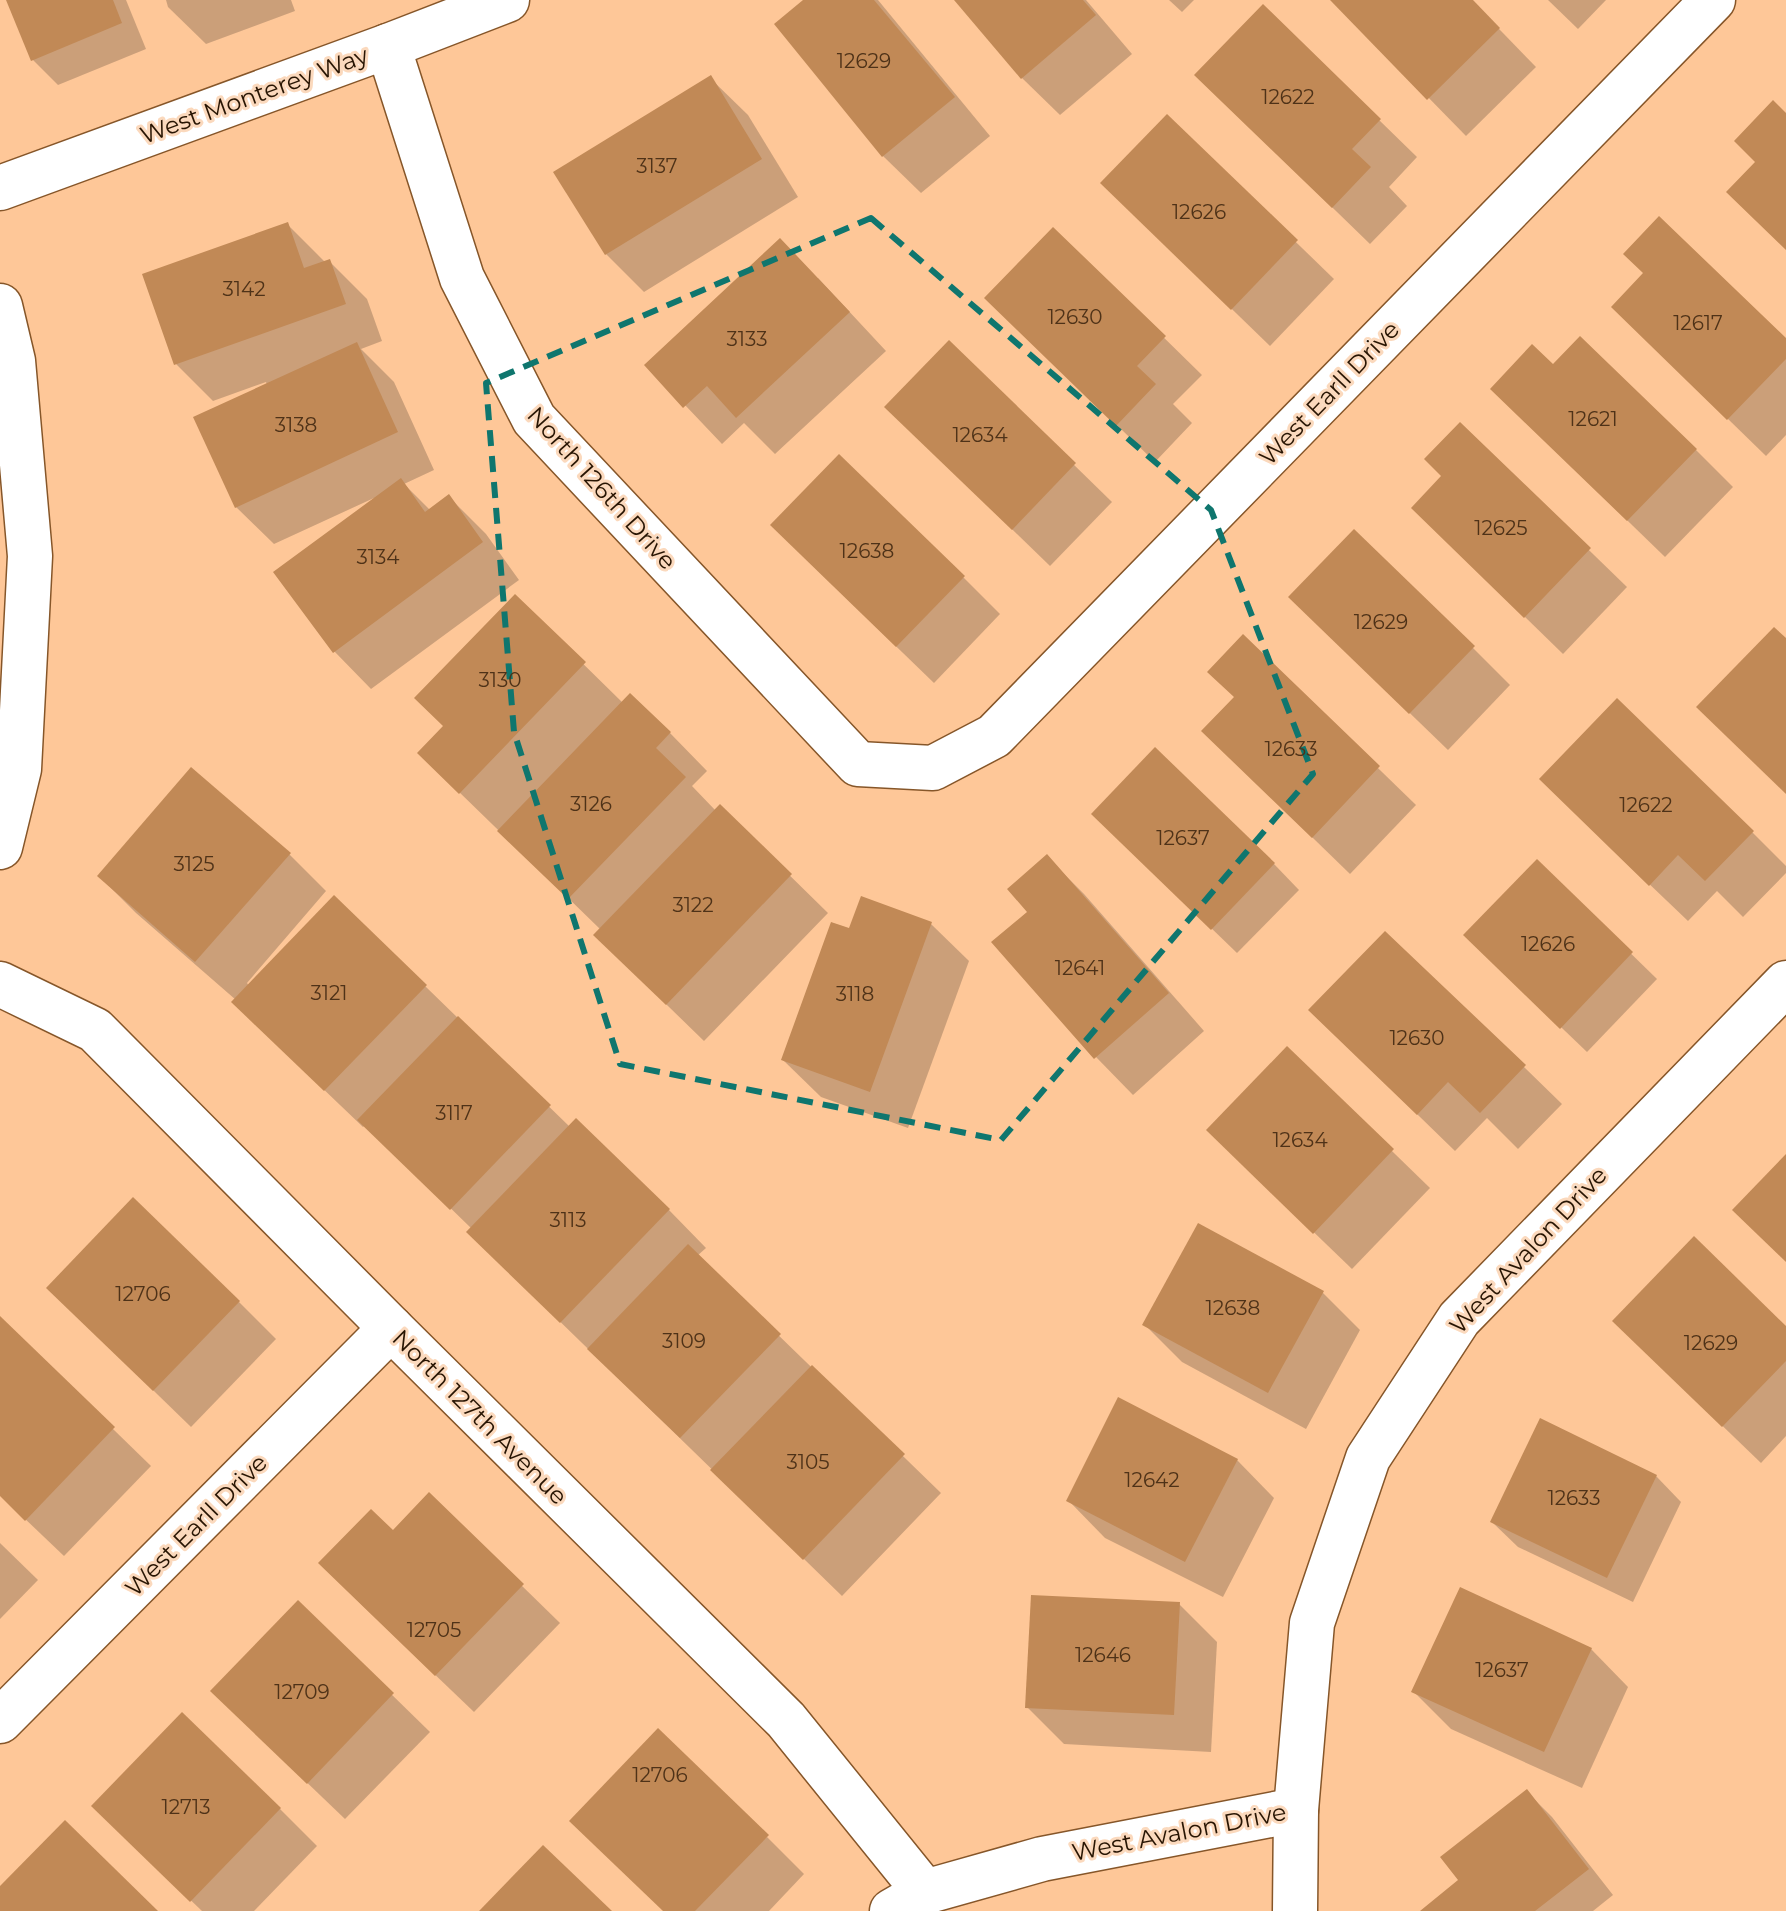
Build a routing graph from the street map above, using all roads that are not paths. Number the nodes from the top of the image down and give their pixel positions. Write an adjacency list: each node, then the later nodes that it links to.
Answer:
1 (507, 0): 3 (street, West Monterey Way)
2 (1713, 0): 7 (street, West Earll Drive)
3 (388, 46): 4 (street, West Monterey Way); 7 (street, North 126th Drive)
4 (0, 188)
5 (0, 306): 6 (street)
6 (15, 554): 8 (street)
7 (933, 768)
8 (0, 847)
9 (1786, 983): 13 (street, West Avalon Drive)
10 (0, 984): 11 (street, North 127th Avenue)
11 (391, 1328): 12 (street, West Earll Drive); 14 (street, North 127th Avenue)
12 (0, 1721)
13 (1296, 1810): 14 (street, West Avalon Drive); 15 (street)
14 (908, 1901)
15 (1295, 1911)

